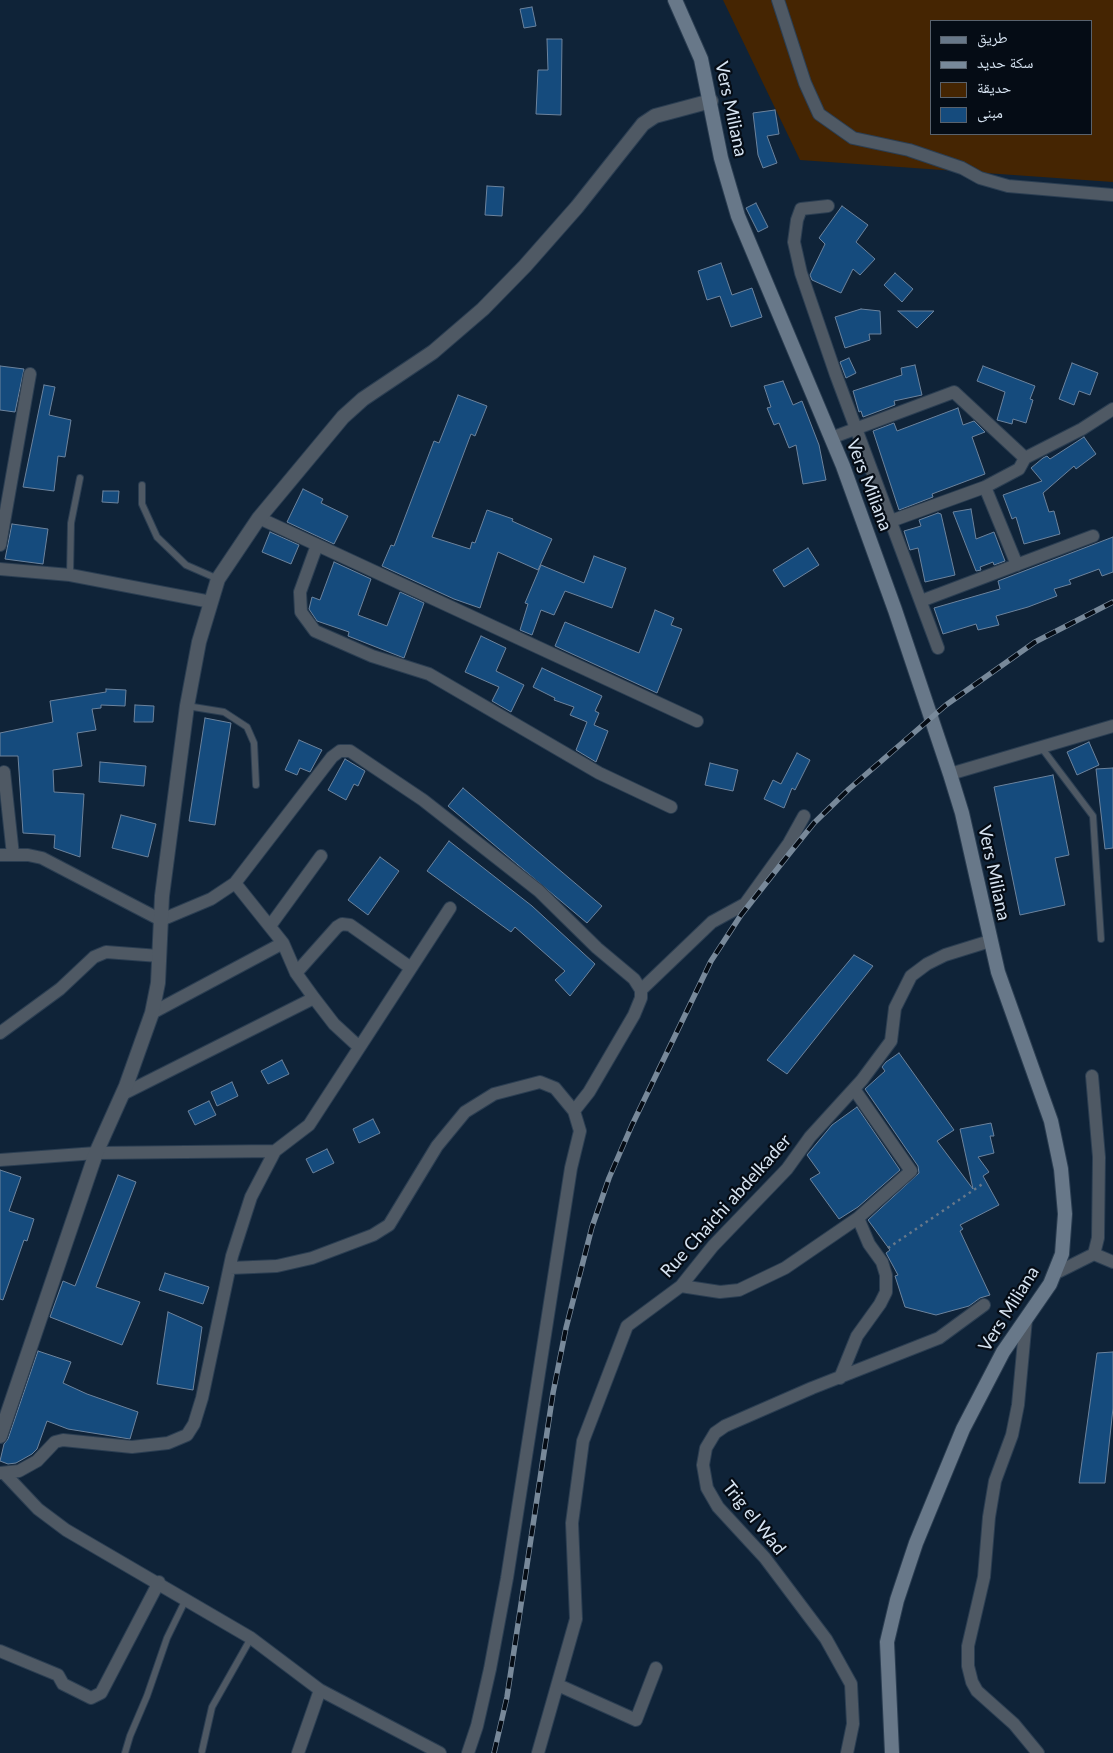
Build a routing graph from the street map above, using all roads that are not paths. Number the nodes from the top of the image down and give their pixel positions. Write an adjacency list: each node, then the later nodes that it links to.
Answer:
1 (675, 0): 3 (main road, Vers Miliana)
2 (778, 0): 4 (street)
3 (711, 102): 9 (main road, Vers Miliana); 14 (street)
4 (1113, 195)
5 (828, 206): 8 (street)
6 (30, 374): 17 (street)
7 (1113, 409): 10 (street)
8 (856, 430): 9 (street); 10 (street); 15 (street)
9 (831, 438): 31 (main road, Vers Miliana)
10 (1025, 458): 13 (street)
11 (80, 478): 21 (lane)
12 (142, 485): 22 (lane)
13 (986, 487): 15 (street); 19 (street)
14 (259, 518): 18 (street); 22 (street)
15 (891, 521): 23 (street)
16 (1093, 536): 19 (street)
17 (0, 545)
18 (317, 545): 27 (street); 33 (street)
19 (1017, 565): 23 (street)
20 (0, 569): 21 (street)
21 (70, 575): 24 (street)
22 (218, 579): 24 (street)
23 (920, 601): 25 (street)
24 (211, 602): 26 (street)
25 (938, 648)
26 (187, 706): 32 (lane); 40 (street)
27 (697, 721)
28 (1113, 726): 29 (street)
29 (1041, 747): 31 (street); 42 (lane)
30 (4, 772): 35 (street)
31 (950, 774): 43 (main road, Vers Miliana)
32 (256, 786)
33 (671, 807)
34 (804, 816): 48 (street)
35 (13, 855): 36 (street); 40 (street)
36 (0, 856)
37 (321, 856): 41 (street)
38 (235, 883): 40 (street); 41 (street); 48 (street)
39 (450, 908): 46 (street)
40 (161, 920): 45 (street)
41 (270, 926): 44 (street)
42 (1101, 939)
43 (990, 941): 54 (street, Rue Chaichi abdelkader); 64 (main road, Vers Miliana)
44 (283, 943): 47 (street); 50 (street)
45 (159, 956): 50 (street); 51 (street)
46 (411, 968): 47 (street); 52 (street)
47 (296, 973): 49 (street)
48 (641, 990): 56 (street)
49 (314, 998): 52 (street); 55 (street)
50 (152, 1012): 55 (street)
51 (0, 1033)
52 (359, 1047): 57 (street)
53 (1092, 1076): 61 (street)
54 (854, 1089): 60 (street); 65 (street, Rue Chaichi abdelkader)
55 (122, 1094): 58 (street)
56 (574, 1112): 63 (street); 82 (street)
57 (275, 1151): 58 (street); 63 (street)
58 (96, 1153): 59 (street); 69 (street)
59 (0, 1160)
60 (858, 1218): 65 (street); 68 (street)
61 (1094, 1254): 62 (street); 64 (street)
62 (1113, 1262)
63 (230, 1268): 70 (street)
64 (1054, 1274): 67 (main road, Vers Miliana)
65 (682, 1286): 76 (street, Rue Chaichi abdelkader)
66 (984, 1305): 68 (street, Trig el Wad)
67 (1026, 1319): 85 (main road, Vers Miliana); 86 (street)
68 (840, 1378): 84 (street, Trig el Wad)
69 (0, 1436)
70 (3, 1473): 71 (street)
71 (159, 1582): 72 (street); 74 (street)
72 (186, 1599): 73 (street); 79 (lane)
73 (251, 1638): 77 (street); 78 (lane)
74 (0, 1651)
75 (656, 1668): 76 (street)
76 (558, 1685): 83 (street, Rue Chaichi abdelkader)
77 (320, 1690): 80 (street); 81 (street)
78 (202, 1751)
79 (125, 1753)
80 (298, 1753)
81 (440, 1753)
82 (468, 1753)
83 (538, 1753)
84 (847, 1753)
85 (892, 1753)
86 (1038, 1753)

